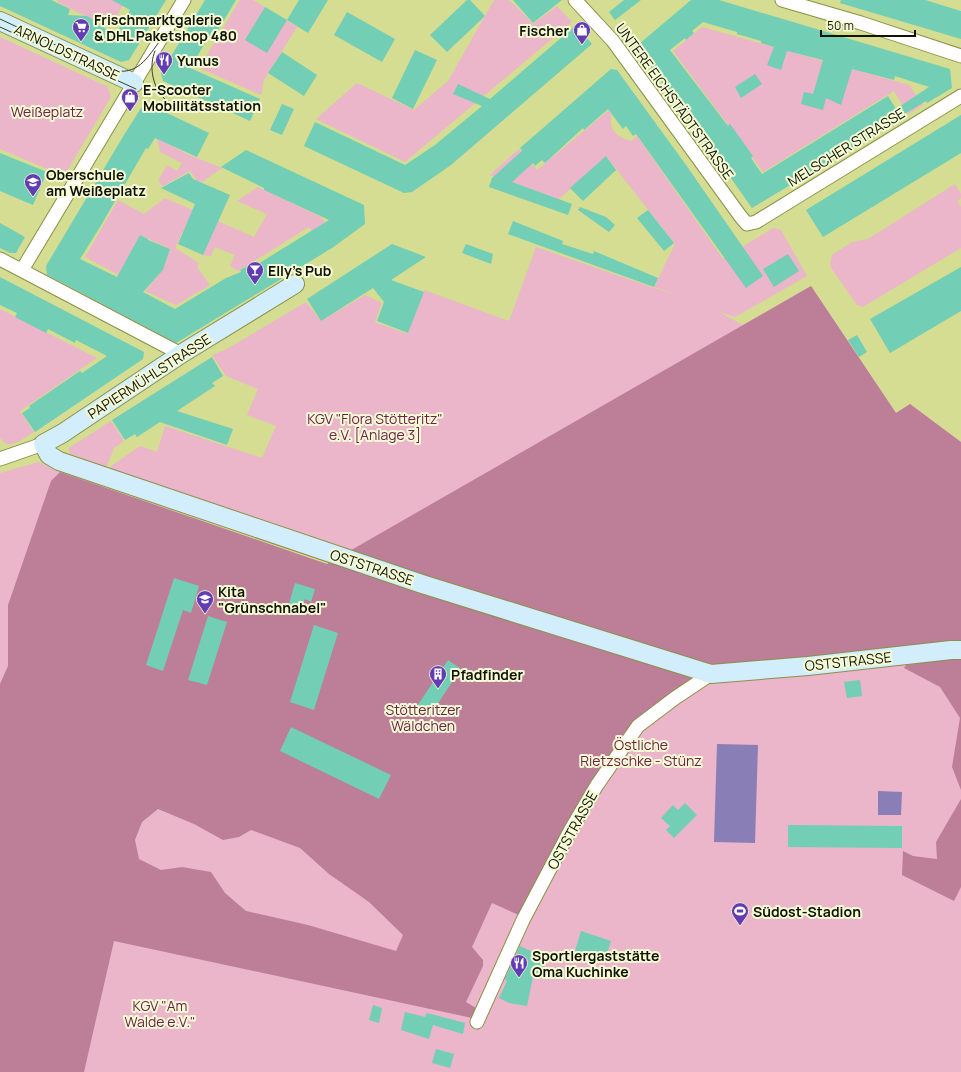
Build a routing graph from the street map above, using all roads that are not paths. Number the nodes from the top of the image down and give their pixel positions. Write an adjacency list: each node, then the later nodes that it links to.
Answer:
1 (184, 0): 6 (street)
2 (575, 0): 8 (street, UNTERE EICHSTÄDTSTRASSE)
3 (782, 0): 5 (street)
4 (0, 21): 6 (street, ARNOLDSTRASSE)
5 (961, 56)
6 (134, 83): 10 (street)
7 (961, 96): 8 (street, MELSCHER STRASSE)
8 (747, 224)
9 (0, 259): 10 (street)
10 (22, 270): 12 (street)
11 (295, 284): 12 (street, PAPIERMÜHLSTRASSE)
12 (181, 354): 13 (street, PAPIERMÜHLSTRASSE)
13 (43, 444): 14 (street, PAPIERMÜHLSTRASSE); 16 (street, OSTSTRASSE)
14 (0, 459)
15 (961, 650): 16 (street, OSTSTRASSE)
16 (711, 674): 17 (street, OSTSTRASSE)
17 (477, 1022)

